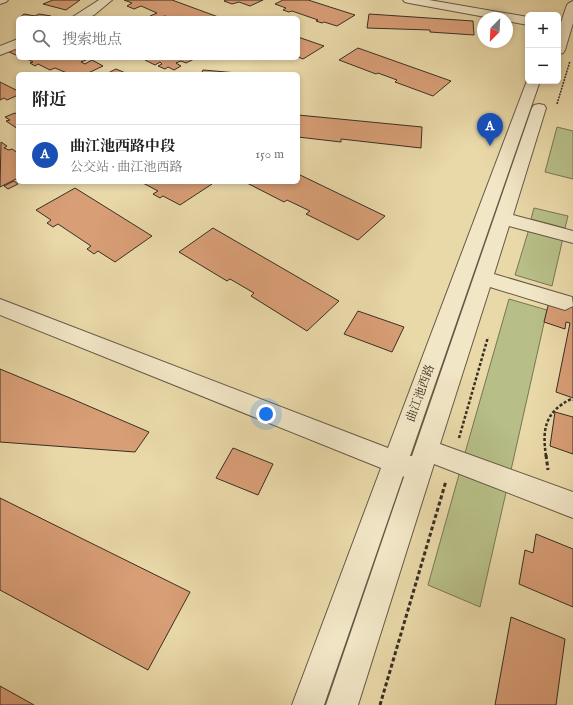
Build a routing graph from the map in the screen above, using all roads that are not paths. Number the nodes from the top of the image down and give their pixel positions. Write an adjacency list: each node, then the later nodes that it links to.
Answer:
1 (106, 0): 5 (street)
2 (410, 0): 6 (street)
3 (562, 0): 4 (street)
4 (573, 4): 8 (street)
5 (81, 16)
6 (525, 20)
7 (16, 44): 9 (street)
8 (559, 48)
9 (0, 51)
10 (532, 84): 18 (street, 曲江池西路)
11 (547, 84): 12 (street, 曲江池西路)
12 (502, 218): 13 (street); 14 (street, 曲江池西路)
13 (573, 237)
14 (483, 278): 15 (street); 17 (street, 曲江池西路)
15 (565, 302)
16 (0, 307): 18 (street)
17 (423, 460): 18 (street); 19 (street); 21 (street, 曲江池西路)
18 (396, 462): 20 (street, 曲江池西路)
19 (564, 501)
20 (308, 705)
21 (342, 705)

